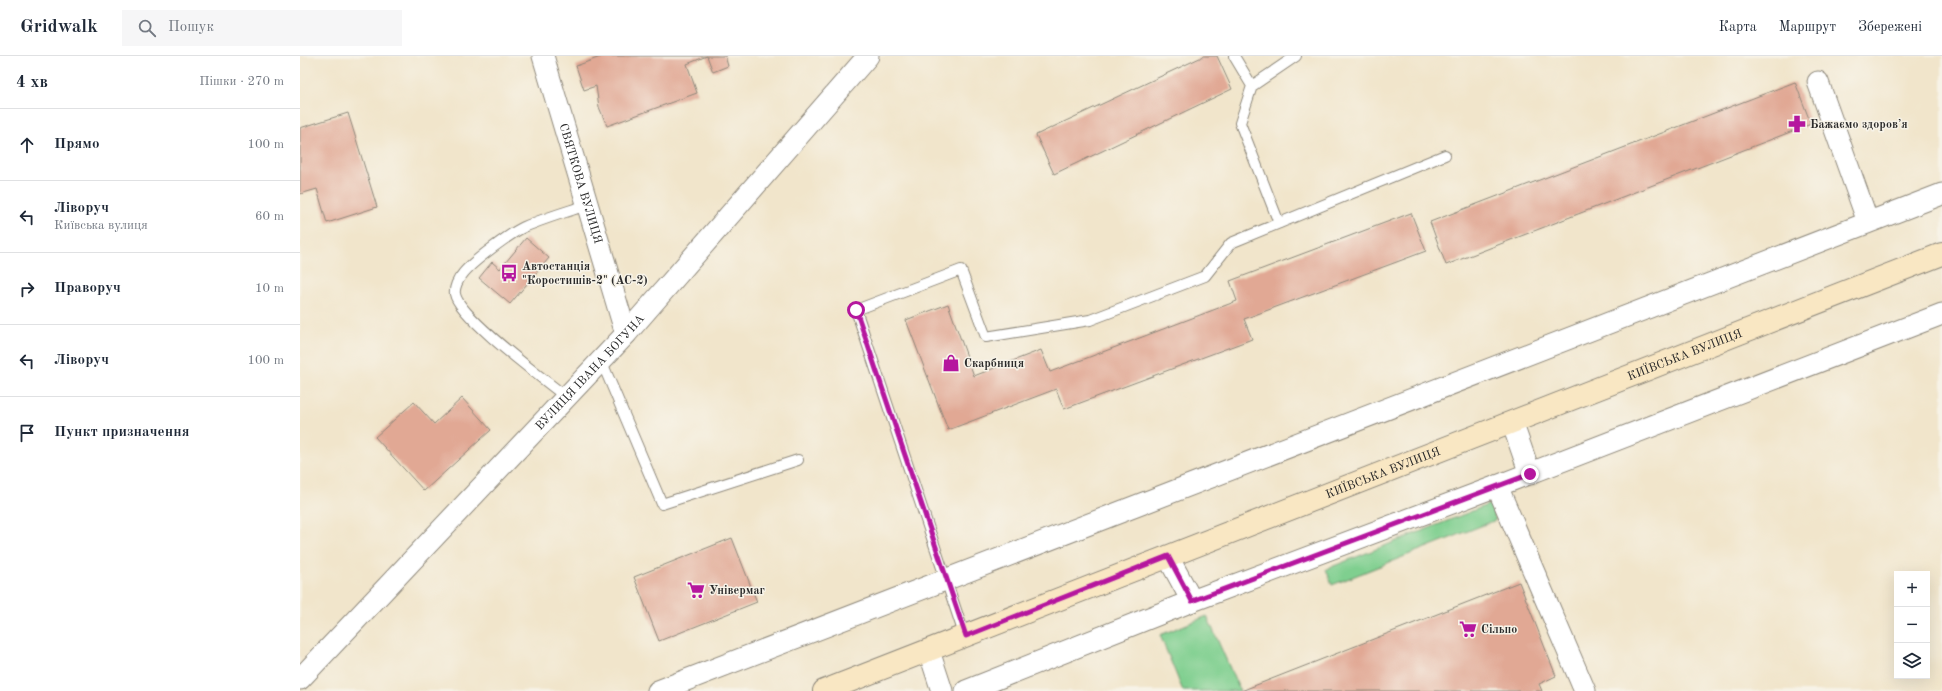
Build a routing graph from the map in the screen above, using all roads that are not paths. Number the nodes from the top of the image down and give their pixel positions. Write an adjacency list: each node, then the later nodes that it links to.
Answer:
1 (543, 56): 9 (street, СВЯТКОВА ВУЛИЦЯ)
2 (868, 56): 14 (street, ВУЛИЦЯ ІВАНА БОГУНА)
3 (1234, 56): 6 (lane)
4 (1296, 56): 6 (lane)
5 (1818, 82): 10 (street)
6 (1252, 86): 11 (lane)
7 (1445, 155): 11 (lane)
8 (1942, 194): 10 (street)
9 (587, 205): 14 (street, СВЯТКОВА ВУЛИЦЯ); 16 (lane)
10 (1868, 222): 22 (street)
11 (1279, 223): 22 (lane)
12 (1942, 254): 17 (main road, КИЇВСЬКА ВУЛИЦЯ)
13 (1942, 314): 19 (street)
14 (626, 334): 15 (street, ВУЛИЦЯ ІВАНА БОГУНА)
15 (601, 360): 16 (street, ВУЛИЦЯ ІВАНА БОГУНА); 18 (lane)
16 (566, 397): 26 (street, ВУЛИЦЯ ІВАНА БОГУНА)
17 (1512, 422): 19 (street); 21 (main road, КИЇВСЬКА ВУЛИЦЯ)
18 (798, 460)
19 (1530, 474): 20 (street)
20 (1497, 486): 23 (street); 31 (street)
21 (1168, 556): 23 (street); 24 (main road, КИЇВСЬКА ВУЛИЦЯ)
22 (946, 580): 24 (lane); 27 (street)
23 (1192, 601): 30 (street)
24 (966, 636): 25 (main road, КИЇВСЬКА ВУЛИЦЯ)
25 (929, 651): 28 (main road, КИЇВСЬКА ВУЛИЦЯ); 29 (street)
26 (300, 679)
27 (658, 691)
28 (824, 691)
29 (942, 691)
30 (966, 691)
31 (1585, 691)

